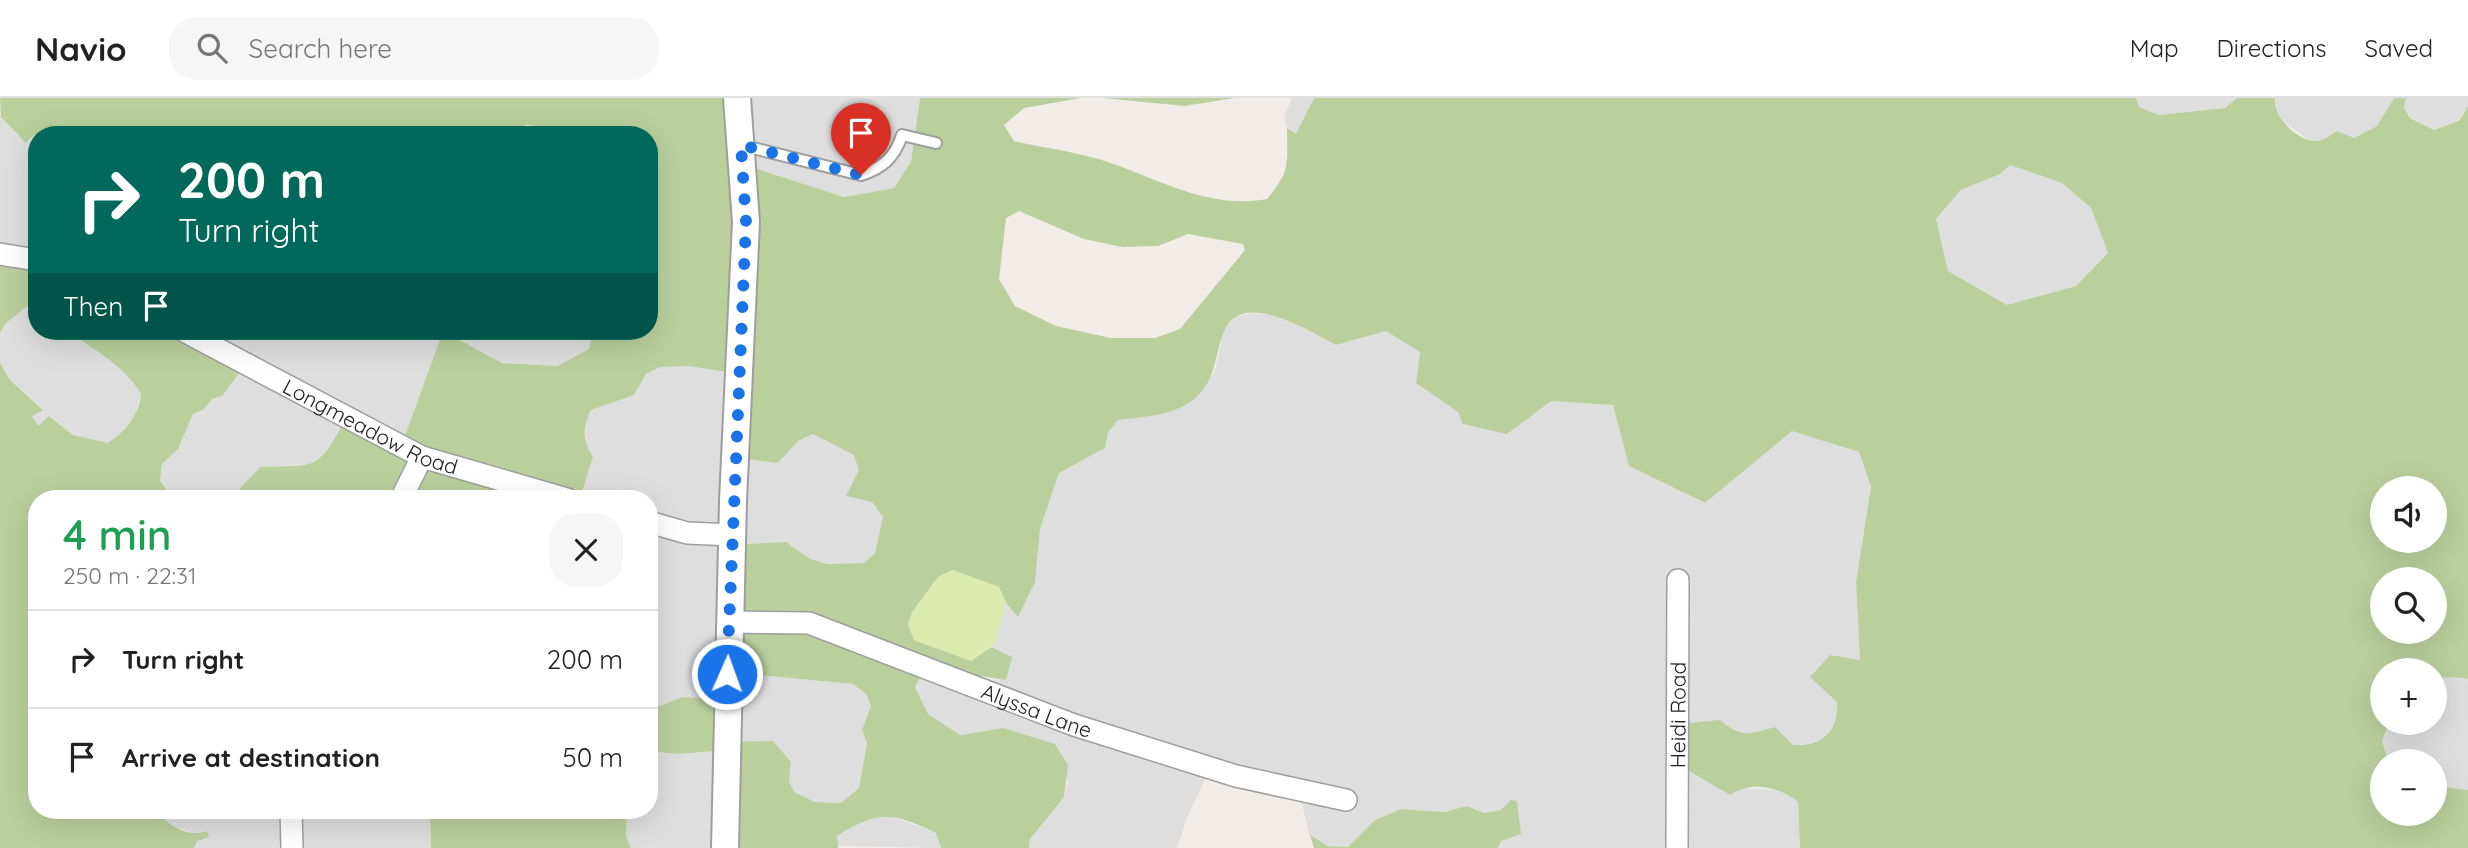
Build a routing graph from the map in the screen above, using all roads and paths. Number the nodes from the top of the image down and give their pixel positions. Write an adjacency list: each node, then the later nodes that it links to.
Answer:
1 (737, 98): 3 (street)
2 (936, 143): 3 (lane)
3 (741, 145): 11 (street)
4 (0, 254): 5 (street)
5 (28, 259)
6 (201, 340): 7 (street, Longmeadow Road)
7 (422, 457): 8 (street); 9 (street, Longmeadow Road)
8 (406, 490)
9 (536, 490)
10 (658, 525): 11 (street)
11 (732, 535): 13 (street)
12 (1678, 580): 18 (street, Heidi Road)
13 (729, 622): 14 (street, Alyssa Lane); 17 (street)
14 (1346, 800)
15 (291, 819): 16 (street)
16 (292, 848)
17 (725, 848)
18 (1676, 848)

